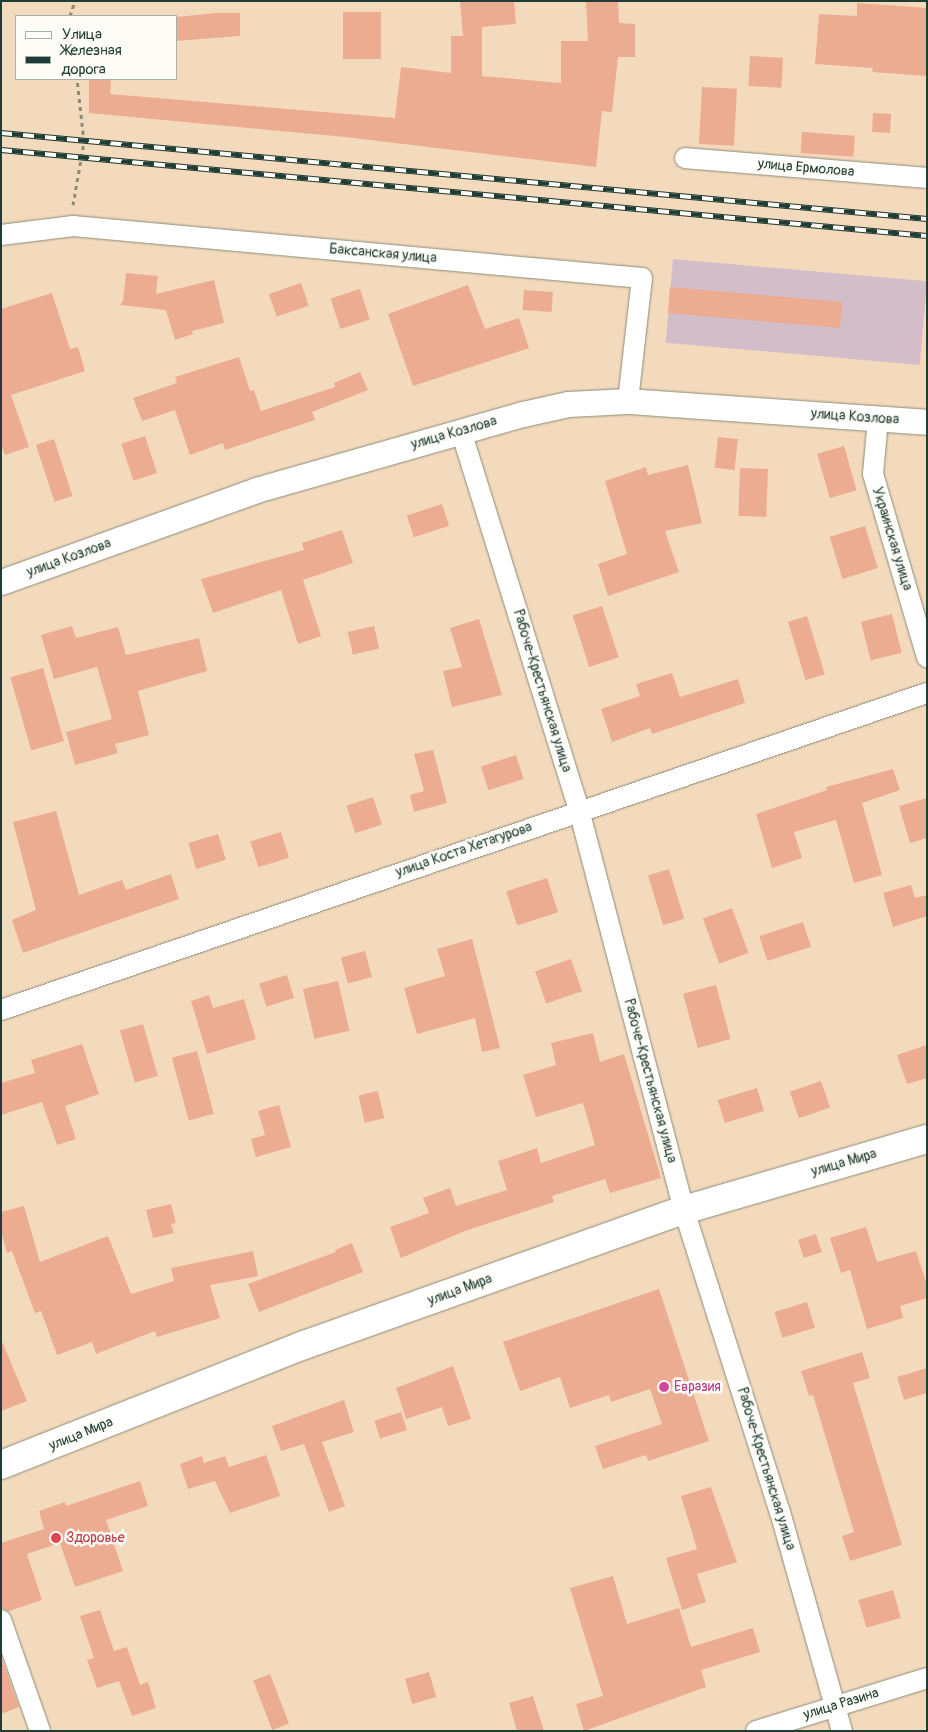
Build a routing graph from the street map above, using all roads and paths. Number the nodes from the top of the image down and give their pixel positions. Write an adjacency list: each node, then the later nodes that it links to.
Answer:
1 (76, 1): 2 (path)
2 (70, 15)
3 (77, 80): 6 (path)
4 (686, 158): 5 (street, улица Ермолова)
5 (927, 178)
6 (73, 226): 7 (street, Баксанская улица); 8 (street, Баксанская улица)
7 (1, 235)
8 (628, 401): 9 (street, улица Козлова); 11 (street, улица Козлова)
9 (878, 419): 10 (street, улица Козлова); 13 (street, Украинская улица)
10 (927, 422)
11 (461, 431): 12 (street, улица Козлова); 15 (street, Рабоче-Крестьянская улица)
12 (1, 582)
13 (927, 657)
14 (927, 693): 15 (street, улица Коста Хетагурова)
15 (579, 810): 16 (street, улица Коста Хетагурова); 18 (street, Рабоче-Крестьянская улица)
16 (1, 1010)
17 (927, 1139): 18 (main road, улица Мира)
18 (684, 1210): 19 (main road, улица Мира); 22 (street, Рабоче-Крестьянская улица)
19 (1, 1465)
20 (1, 1620): 23 (street)
21 (927, 1678): 22 (street, улица Разина)
22 (835, 1705): 24 (street, улица Разина); 25 (street, Рабоче-Крестьянская улица)
23 (40, 1731)
24 (756, 1731)
25 (842, 1731)

